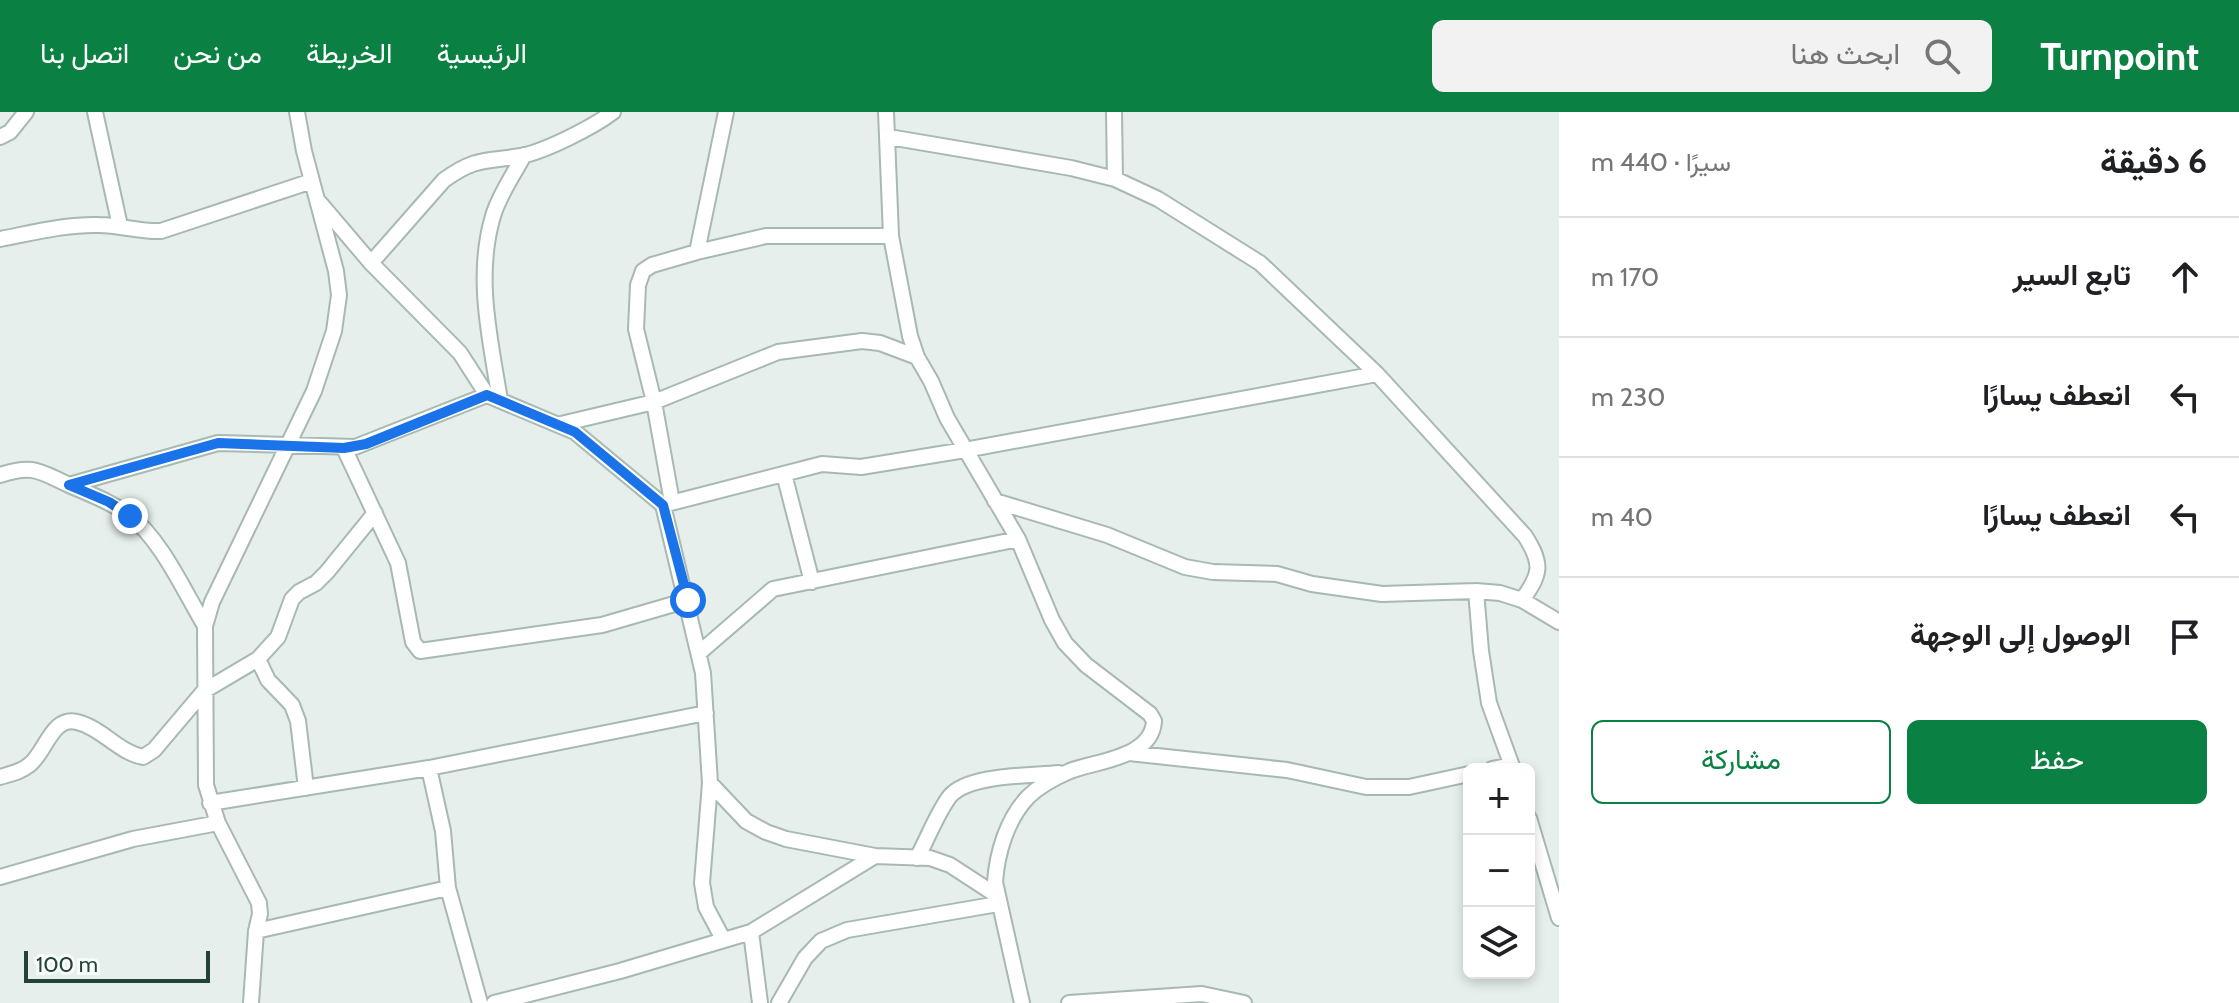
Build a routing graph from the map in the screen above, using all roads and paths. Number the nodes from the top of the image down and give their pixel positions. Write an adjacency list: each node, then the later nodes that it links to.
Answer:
1 (26, 112): 8 (street)
2 (95, 112): 14 (street)
3 (297, 112): 12 (street)
4 (613, 112): 10 (street)
5 (726, 112): 17 (street)
6 (886, 112): 9 (street)
7 (1114, 112): 11 (street)
8 (0, 137)
9 (889, 137): 11 (street); 15 (street)
10 (524, 155): 18 (street); 21 (street)
11 (1115, 179): 20 (street)
12 (312, 181): 13 (street); 14 (street)
13 (317, 199): 18 (street); 24 (street)
14 (120, 226): 16 (street)
15 (891, 236): 17 (street); 19 (street)
16 (0, 239)
17 (697, 252): 22 (street)
18 (371, 263): 21 (street)
19 (917, 357): 22 (street); 26 (street)
20 (1377, 374): 26 (street); 37 (street)
21 (493, 397): 23 (street); 25 (street)
22 (654, 402): 23 (street); 31 (street)
23 (561, 424): 31 (street)
24 (286, 446): 25 (street); 29 (street); 39 (street)
25 (344, 448): 32 (street)
26 (965, 450): 27 (street); 30 (street)
27 (784, 474): 31 (street); 34 (street)
28 (0, 475): 29 (street)
29 (69, 485): 39 (street)
30 (995, 501): 33 (street); 35 (street)
31 (668, 504): 36 (street)
32 (375, 513): 36 (street); 41 (street)
33 (1018, 539): 34 (street); 44 (street)
34 (812, 582): 40 (street)
35 (1476, 591): 37 (street); 45 (street)
36 (688, 600): 40 (street)
37 (1522, 600): 38 (street)
38 (1559, 622)
39 (205, 626): 42 (street)
40 (699, 653): 43 (street)
41 (258, 659): 42 (street); 51 (street)
42 (204, 691): 49 (street); 52 (street)
43 (706, 713): 46 (street); 50 (street)
44 (1129, 753): 47 (street); 48 (street)
45 (1511, 763)
46 (429, 768): 51 (street); 58 (street)
47 (1070, 772): 56 (street); 59 (street)
48 (1463, 775)
49 (0, 777)
50 (710, 783): 55 (street); 63 (street)
51 (306, 788): 52 (street)
52 (210, 803): 53 (street)
53 (218, 823): 57 (street); 61 (street)
54 (1534, 835): 60 (street)
55 (875, 856): 56 (street); 62 (street)
56 (917, 858): 59 (street)
57 (0, 877)
58 (448, 888): 61 (street); 65 (street)
59 (997, 899): 68 (street); 69 (street)
60 (1559, 918)
61 (256, 931): 64 (street)
62 (751, 932): 63 (street); 67 (street)
63 (723, 939): 66 (street)
64 (251, 1003)
65 (480, 1003)
66 (494, 1003)
67 (760, 1003)
68 (779, 1003)
69 (1022, 1003)
70 (1069, 1003): 71 (street)
71 (1244, 1003)

